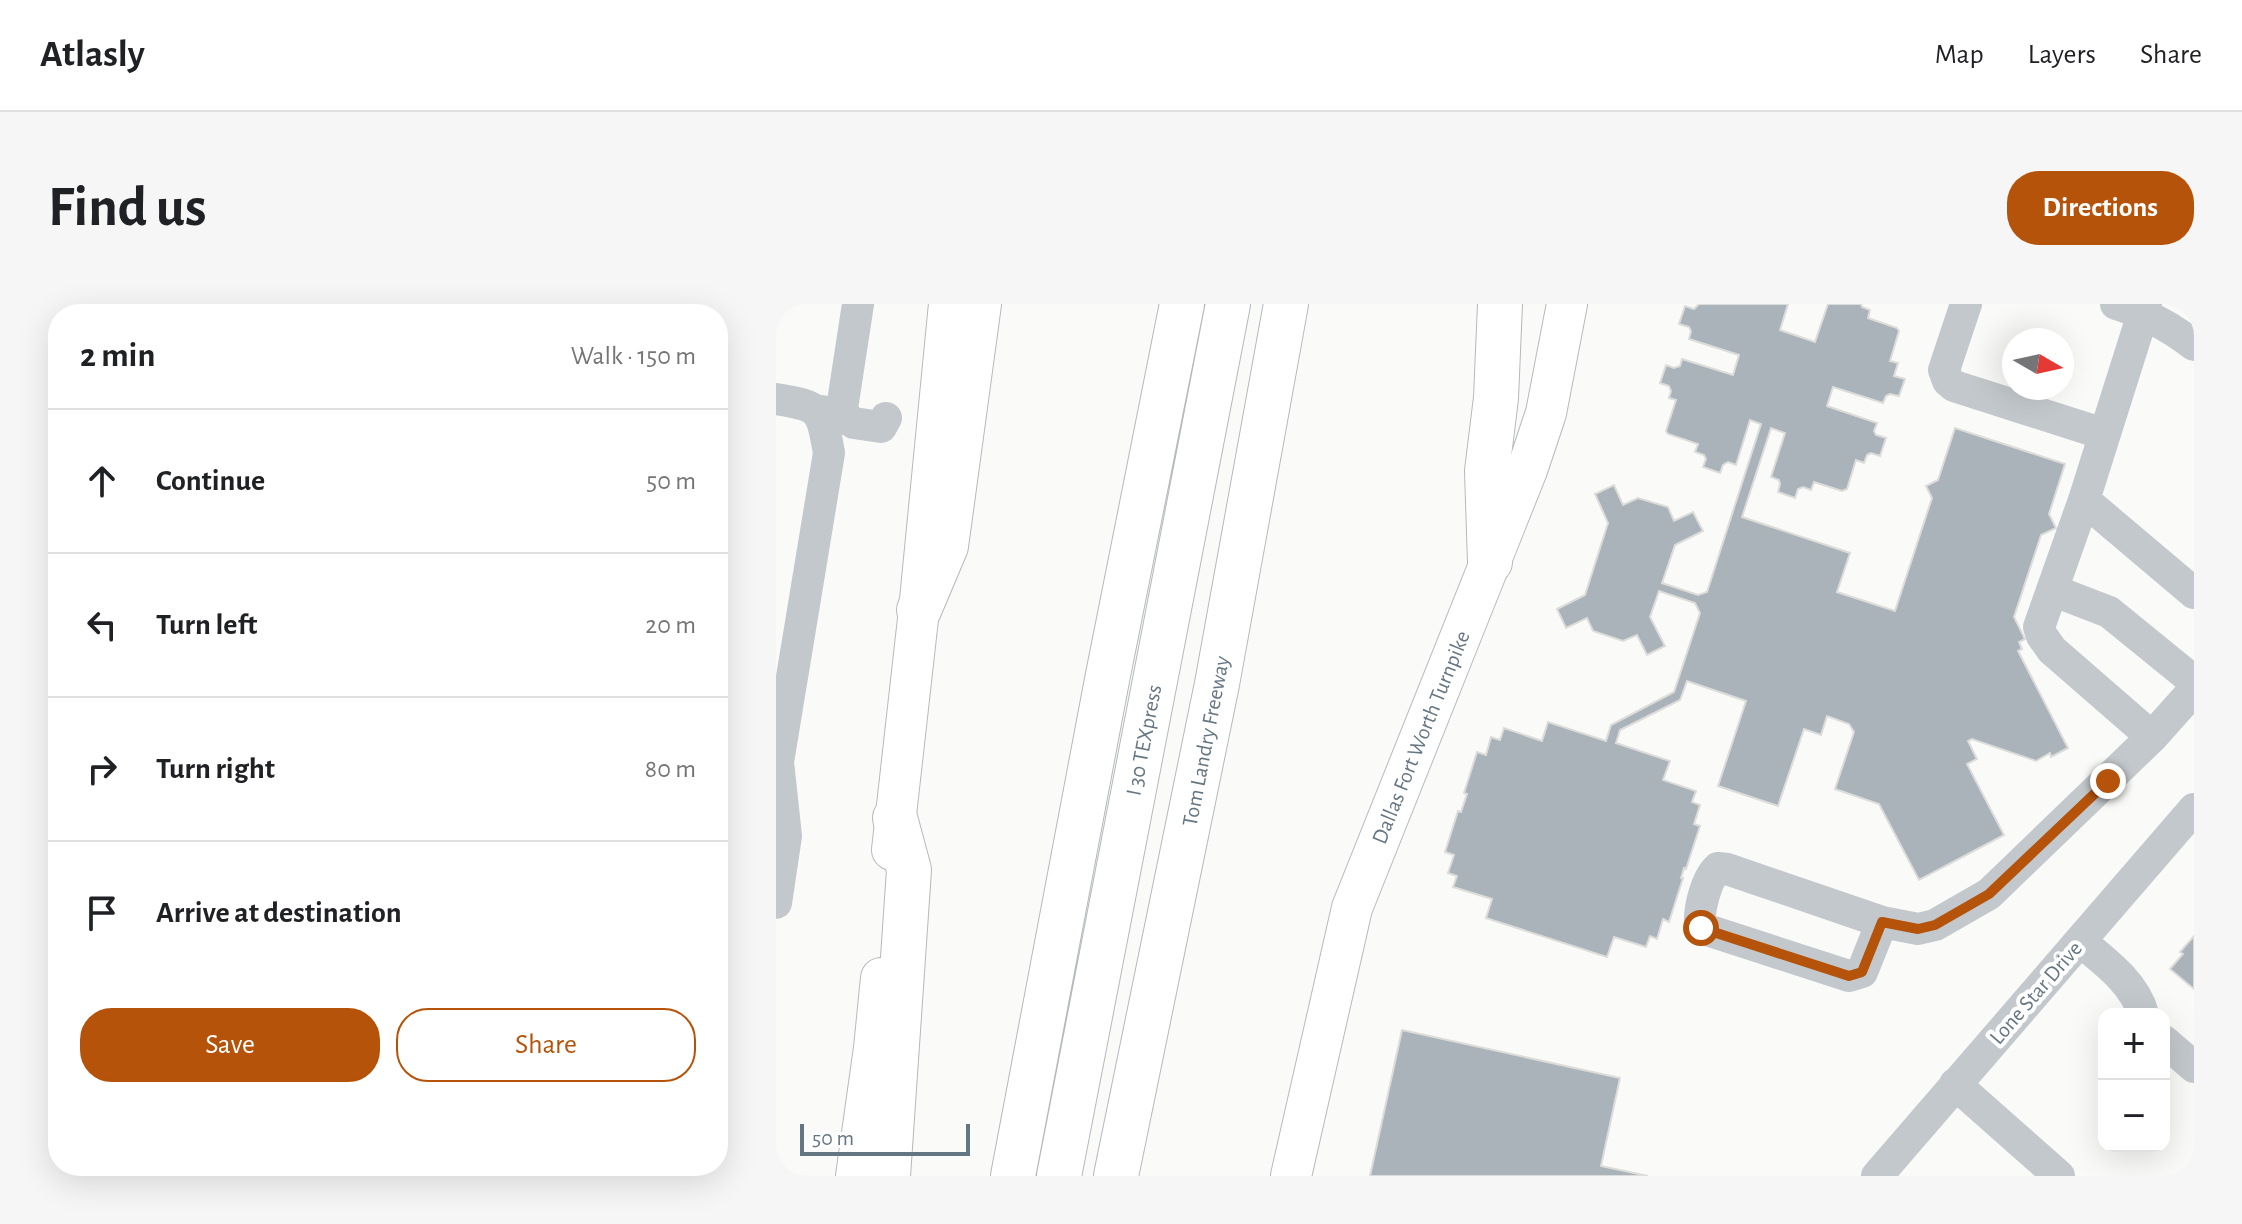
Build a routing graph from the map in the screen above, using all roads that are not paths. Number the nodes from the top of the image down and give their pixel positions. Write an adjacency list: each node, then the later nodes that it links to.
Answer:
1 (858, 304): 13 (street)
2 (949, 304): 14 (main road)
3 (979, 304): 20 (highway)
4 (1182, 304): 36 (highway)
5 (1228, 304): 37 (highway, I 30 TEXpress)
6 (1286, 304): 38 (highway, Tom Landry Freeway)
7 (1500, 304): 17 (highway)
8 (1567, 304): 17 (main road, Dallas Fort Worth Turnpike)
9 (1966, 304): 15 (street)
10 (2135, 307): 11 (street); 15 (street)
11 (2194, 345)
12 (776, 399): 13 (street)
13 (829, 413): 14 (street); 23 (street)
14 (938, 418): 20 (main road)
15 (2104, 434): 16 (street)
16 (2084, 500): 18 (street); 19 (street)
17 (1490, 562): 39 (main road, Dallas Fort Worth Turnpike)
18 (2052, 590): 21 (street); 24 (street)
19 (2194, 593)
20 (919, 610): 26 (main road)
21 (2194, 681)
22 (2194, 690): 24 (street)
23 (782, 696): 27 (street)
24 (2152, 737): 28 (street)
25 (2194, 809): 29 (street, Lone Star Drive)
26 (895, 818): 34 (main road); 35 (highway)
27 (776, 903)
28 (1882, 922): 28 (street)
29 (2080, 941): 30 (street); 33 (street, Lone Star Drive)
30 (2142, 1008)
31 (2170, 1046): 32 (street)
32 (2194, 1067)
33 (1955, 1084): 40 (street, Lone Star Drive); 41 (street)
34 (856, 1176)
35 (888, 1176)
36 (1013, 1176)
37 (1059, 1176)
38 (1116, 1176)
39 (1291, 1176)
40 (1877, 1176)
41 (2059, 1176)

